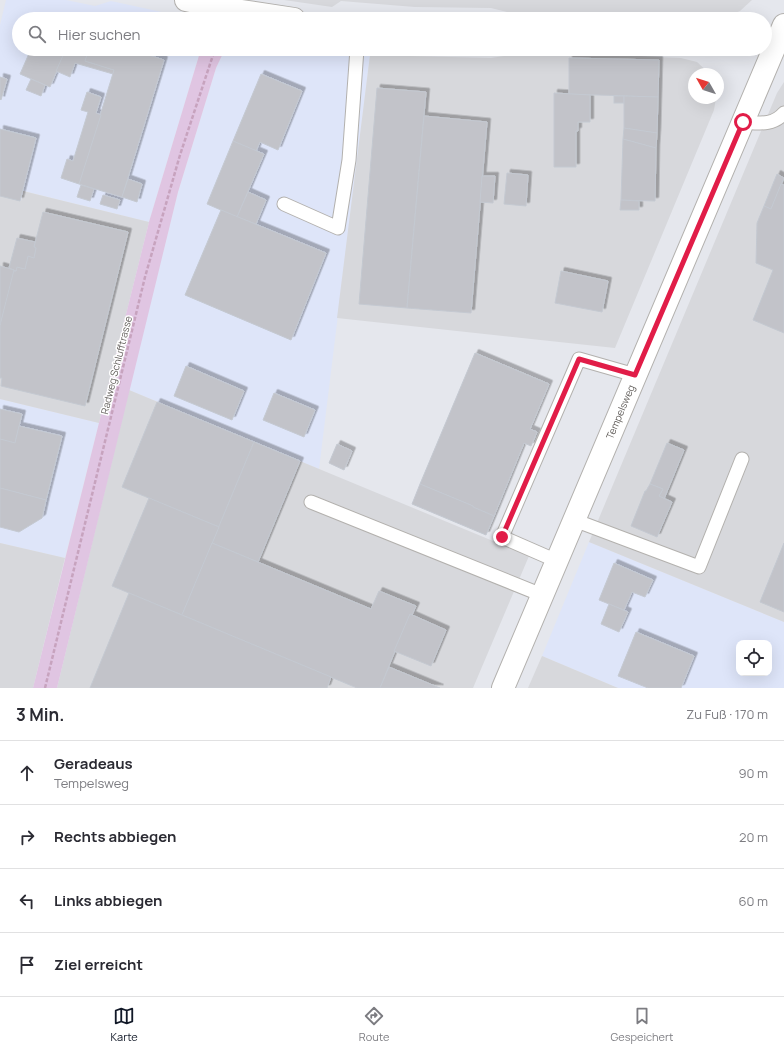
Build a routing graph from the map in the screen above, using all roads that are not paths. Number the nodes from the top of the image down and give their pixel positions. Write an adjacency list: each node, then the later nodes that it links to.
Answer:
1 (186, 0): 2 (street)
2 (248, 12)
3 (779, 28): 4 (street, Tempelsweg)
4 (772, 46)
5 (356, 56): 9 (lane)
6 (768, 56): 8 (street, Tempelsweg)
7 (784, 113): 8 (lane)
8 (743, 122): 10 (street, Tempelsweg)
9 (284, 204)
10 (635, 375): 13 (street, Tempelsweg); 14 (lane)
11 (742, 459): 13 (lane)
12 (311, 502): 15 (lane)
13 (574, 520): 14 (street, Tempelsweg)
14 (556, 561): 15 (street, Tempelsweg)
15 (542, 595): 16 (street, Tempelsweg)
16 (503, 688)

